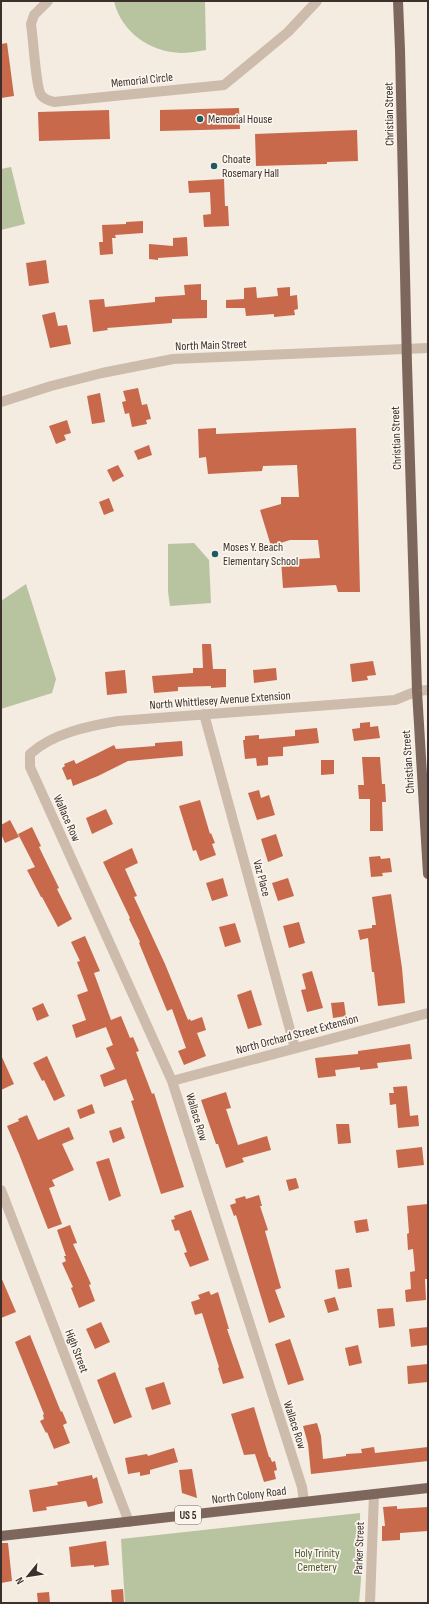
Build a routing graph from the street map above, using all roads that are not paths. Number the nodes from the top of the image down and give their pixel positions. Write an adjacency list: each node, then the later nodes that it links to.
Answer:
1 (48, 1): 2 (street, Memorial Circle)
2 (317, 1)
3 (398, 1): 4 (main road, Christian Street)
4 (407, 348): 5 (street, North Main Street); 6 (street, North Main Street); 8 (main road, Christian Street)
5 (428, 348)
6 (1, 402)
7 (428, 690): 8 (street, North Whittlesey Avenue Extension)
8 (416, 691): 9 (street, North Whittlesey Avenue Extension); 11 (main road, Christian Street)
9 (204, 714): 10 (street, North Whittlesey Avenue Extension); 13 (street, Vaz Place)
10 (30, 754): 14 (street, Wallace Row)
11 (428, 874)
12 (428, 1013): 13 (street, North Orchard Street Extension)
13 (295, 1048): 14 (street, North Orchard Street Extension)
14 (172, 1081): 18 (street, Wallace Row)
15 (1, 1190): 19 (street, High Street)
16 (428, 1488): 17 (main road, North Colony Road / US 5)
17 (374, 1494): 18 (main road, North Colony Road / US 5); 21 (street, Parker Street)
18 (304, 1502): 19 (main road, North Colony Road / US 5)
19 (129, 1522): 20 (main road, North Colony Road / US 5)
20 (1, 1536)
21 (370, 1603)

